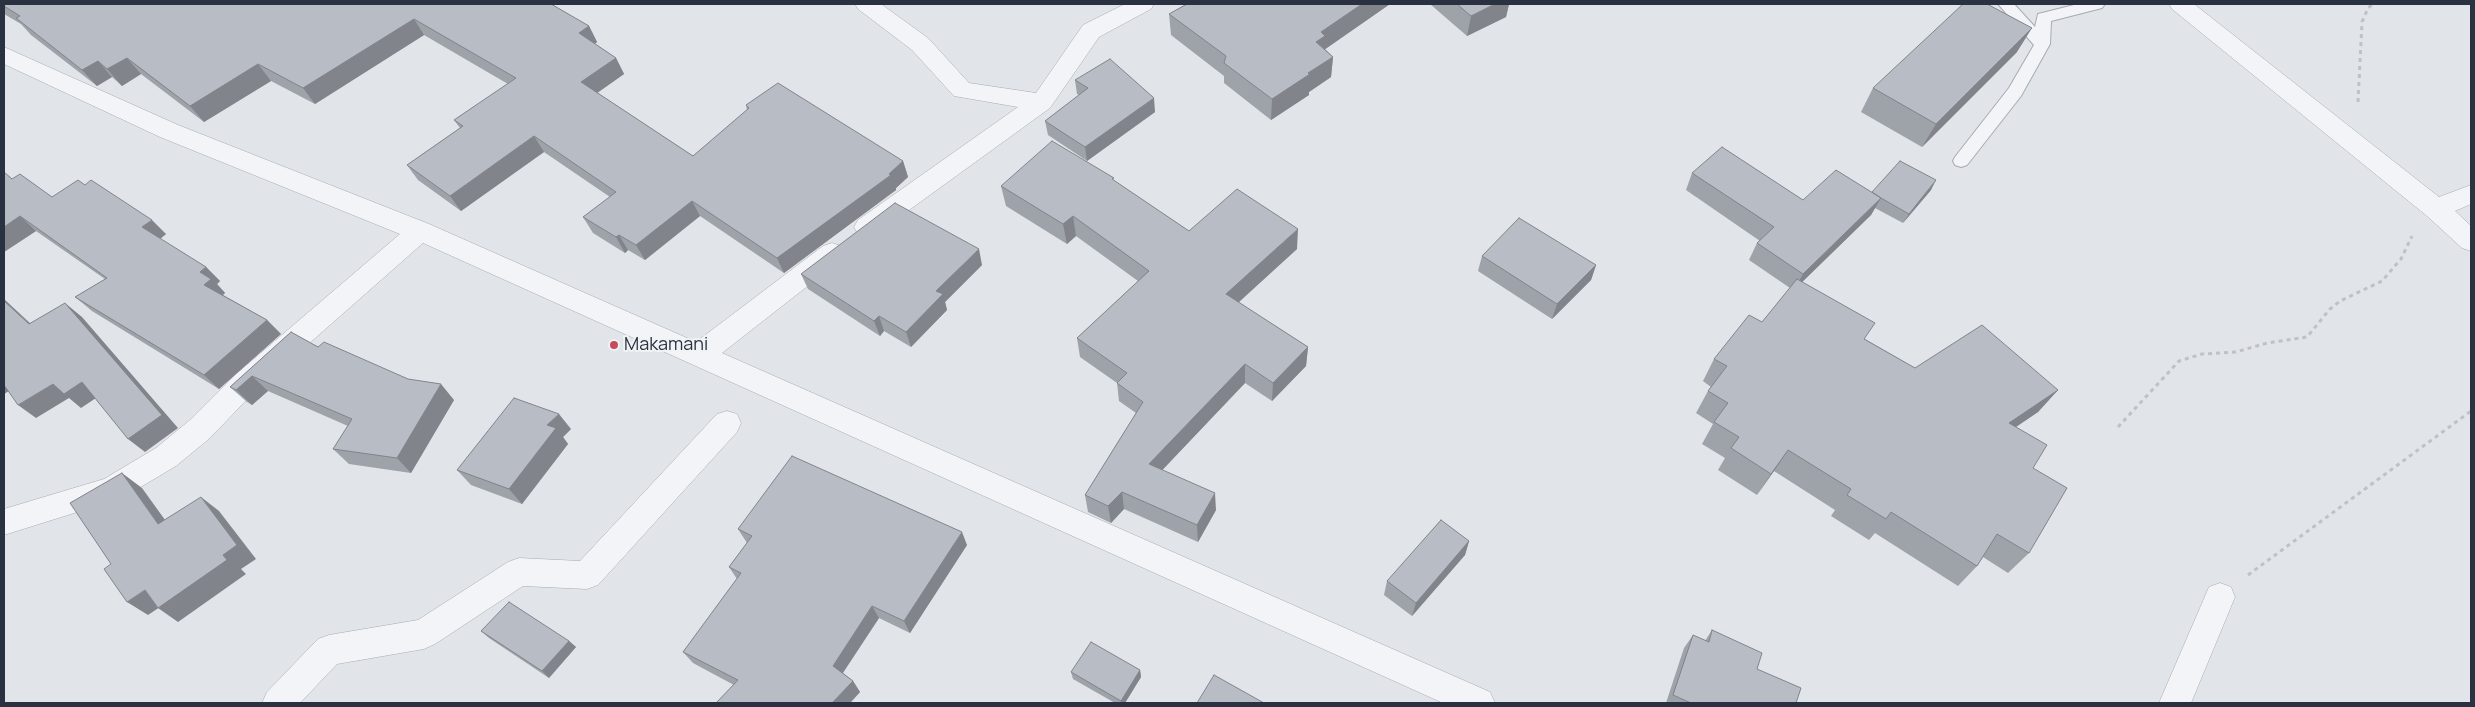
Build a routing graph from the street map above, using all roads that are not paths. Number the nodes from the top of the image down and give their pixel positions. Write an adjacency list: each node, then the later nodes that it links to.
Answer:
1 (866, 4): 8 (street)
2 (1143, 4): 8 (street)
3 (2006, 4): 6 (lane)
4 (2097, 4): 6 (lane)
5 (2180, 4): 11 (street)
6 (2042, 44): 9 (lane)
7 (4, 55): 12 (street)
8 (1042, 102): 14 (street)
9 (1962, 162)
10 (2471, 194): 11 (street)
11 (2436, 208): 13 (street)
12 (420, 231): 14 (street); 16 (street)
13 (2471, 240)
14 (699, 355): 19 (street)
15 (727, 423): 18 (street)
16 (4, 522)
17 (2220, 596): 20 (street)
18 (278, 703)
19 (1479, 703)
20 (2175, 703)

